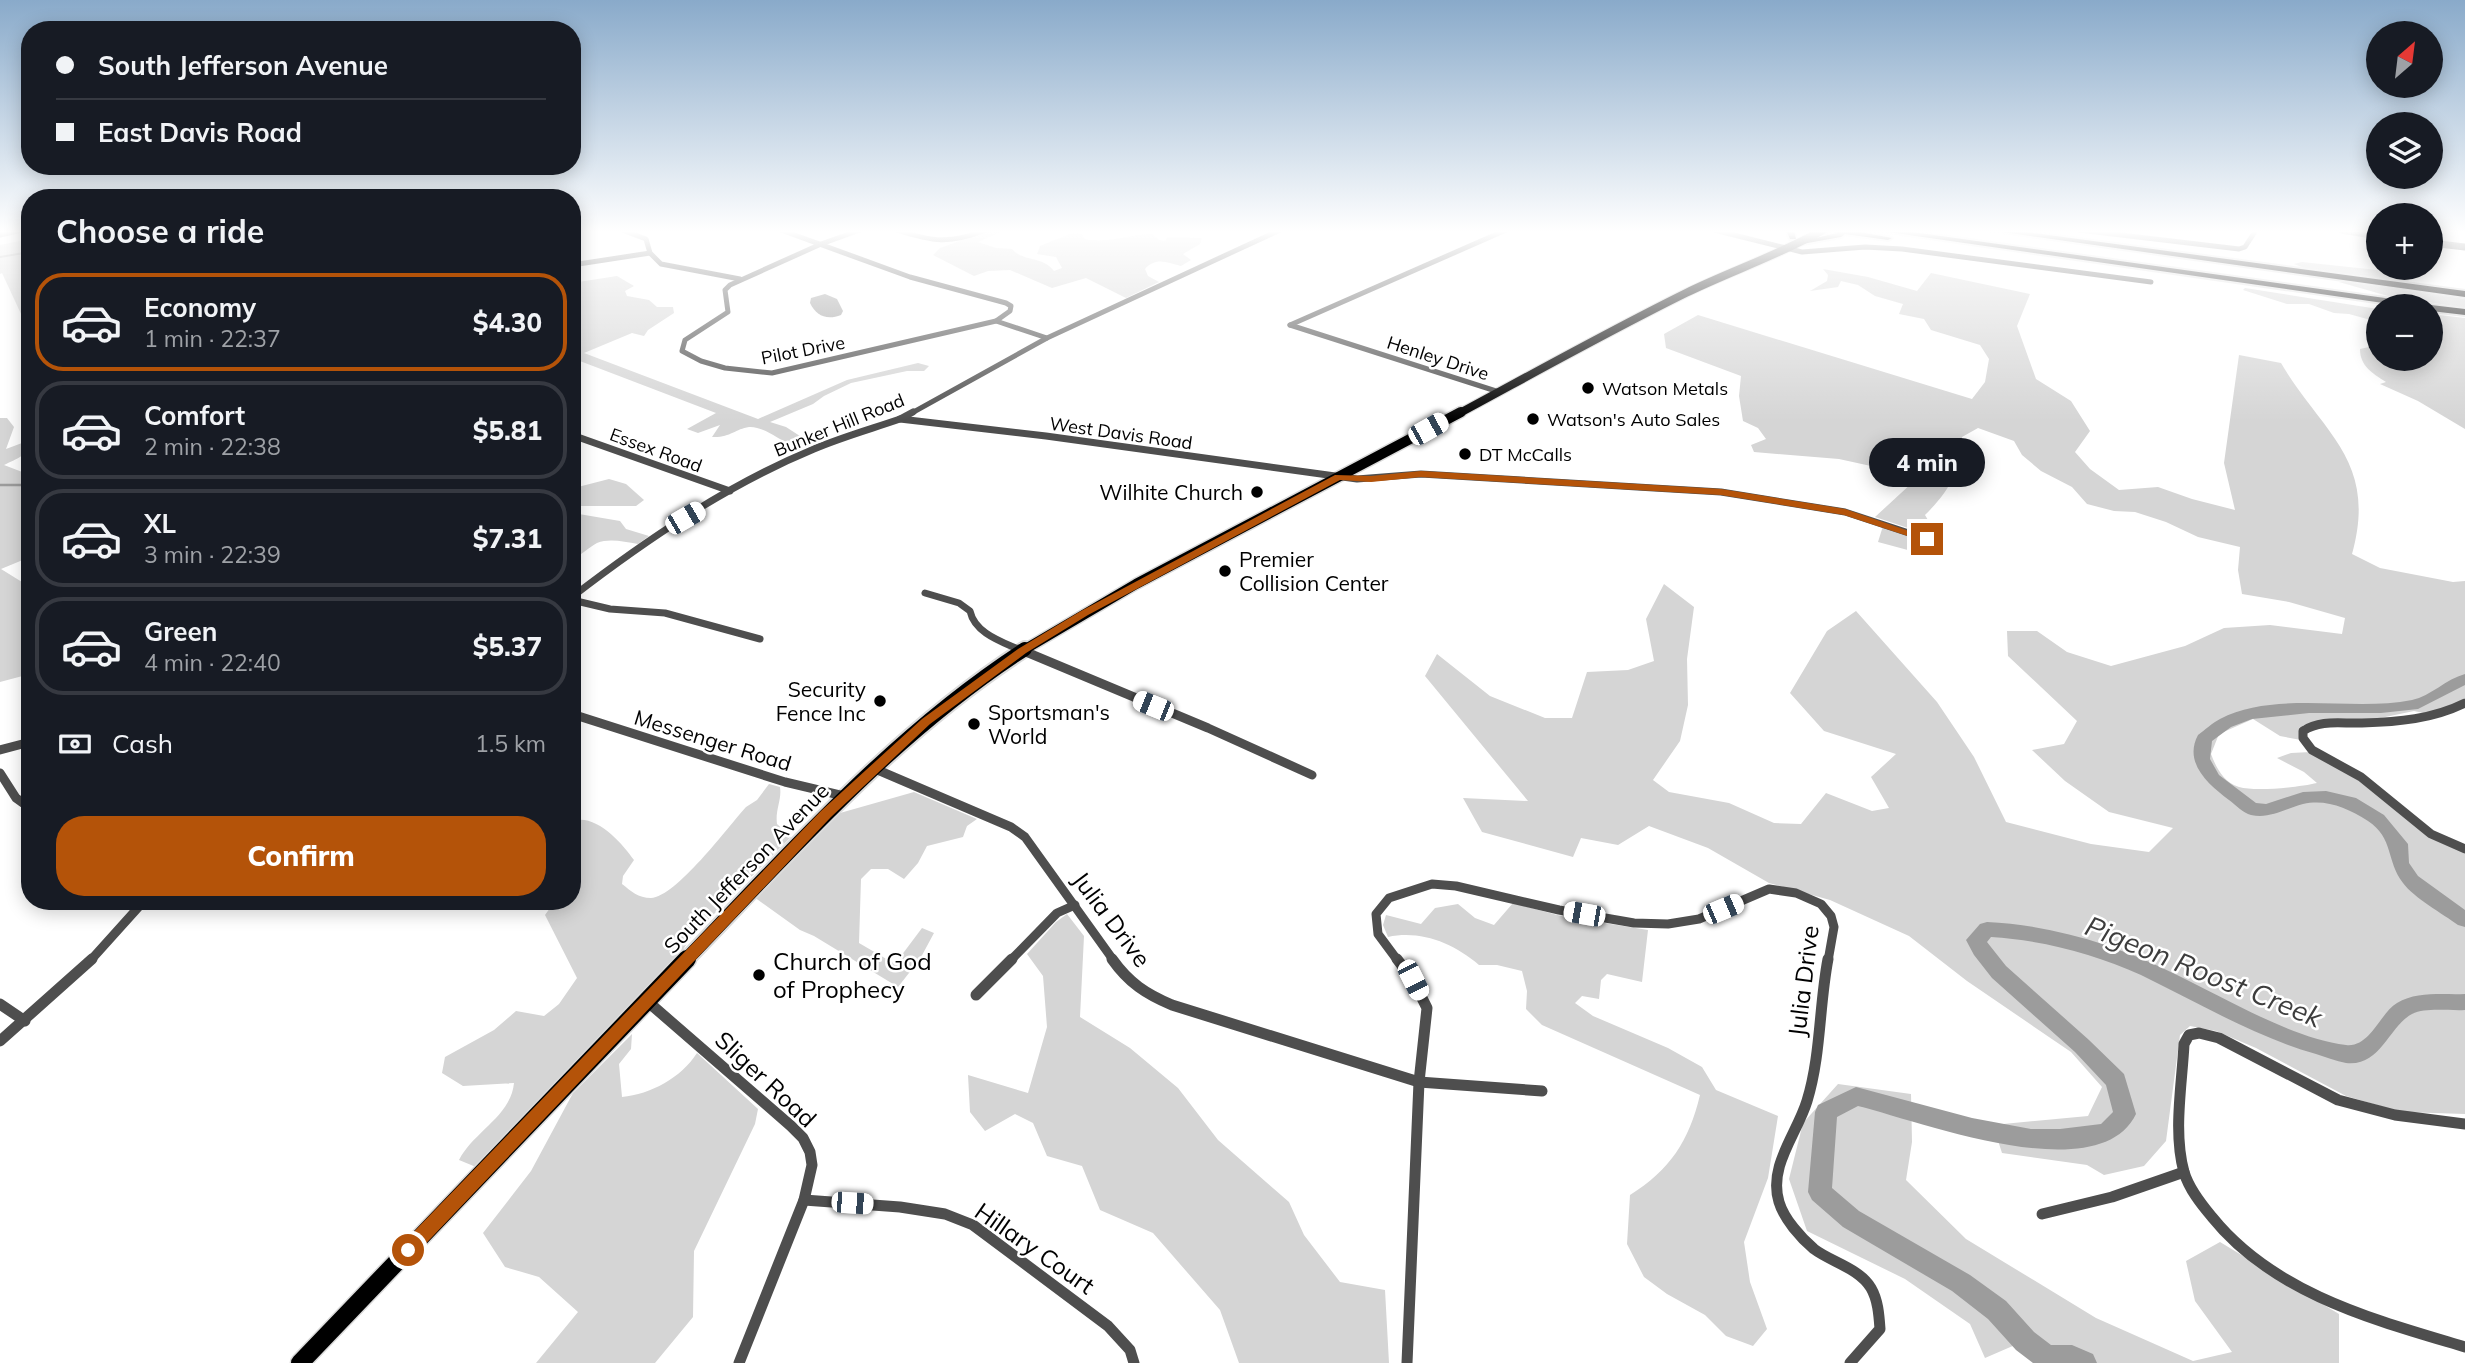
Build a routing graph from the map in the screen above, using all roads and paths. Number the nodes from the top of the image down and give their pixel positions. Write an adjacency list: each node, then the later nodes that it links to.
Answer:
1 (725, 294): 10 (street, Pilot Drive)
2 (970, 294): 10 (street)
3 (1143, 294): 11 (street, Bunker Hill Road)
4 (1361, 294): 12 (street, Henley Drive)
5 (1688, 294): 12 (main road, South Jefferson Avenue)
6 (2330, 294): 7 (highway)
7 (2366, 299)
8 (2443, 309): 9 (highway)
9 (2465, 312)
10 (996, 321): 11 (street)
11 (1047, 338): 13 (street, Bunker Hill Road)
12 (1496, 391): 15 (main road, South Jefferson Avenue)
13 (900, 419): 15 (street, West Davis Road); 16 (street, Bunker Hill Road)
14 (581, 438): 16 (street, Essex Road)
15 (1338, 477): 17 (street, West Davis Road); 22 (main road, South Jefferson Avenue)
16 (730, 491): 18 (street, Bunker Hill Road)
17 (1927, 539)
18 (581, 591)
19 (925, 593): 22 (street)
20 (581, 601): 21 (street)
21 (760, 639)
22 (1022, 651): 27 (main road, South Jefferson Avenue); 29 (street)
23 (2465, 703): 32 (street)
24 (581, 717): 30 (street, Messenger Road)
25 (21, 744): 26 (street)
26 (0, 750)
27 (873, 768): 30 (main road, South Jefferson Avenue); 33 (street, Julia Drive)
28 (0, 773): 31 (street)
29 (1312, 775)
30 (844, 796): 36 (main road, South Jefferson Avenue)
31 (21, 802)
32 (2465, 849)
33 (1075, 905): 35 (street); 40 (street, Julia Drive)
34 (136, 910): 38 (street)
35 (976, 995)
36 (647, 1001): 44 (street, Sliger Road); 47 (main road, South Jefferson Avenue)
37 (0, 1004): 38 (street)
38 (25, 1021): 39 (street)
39 (0, 1041)
40 (1419, 1082): 41 (street); 50 (street, Julia Drive); 51 (street, Julia Drive)
41 (1542, 1091)
42 (2465, 1124): 43 (street)
43 (2184, 1172): 45 (street); 46 (street)
44 (804, 1200): 48 (street, Sliger Road); 49 (street, Hillary Court)
45 (2042, 1214)
46 (2465, 1347)
47 (300, 1363)
48 (739, 1363)
49 (1134, 1363)
50 (1407, 1363)
51 (1850, 1363)

